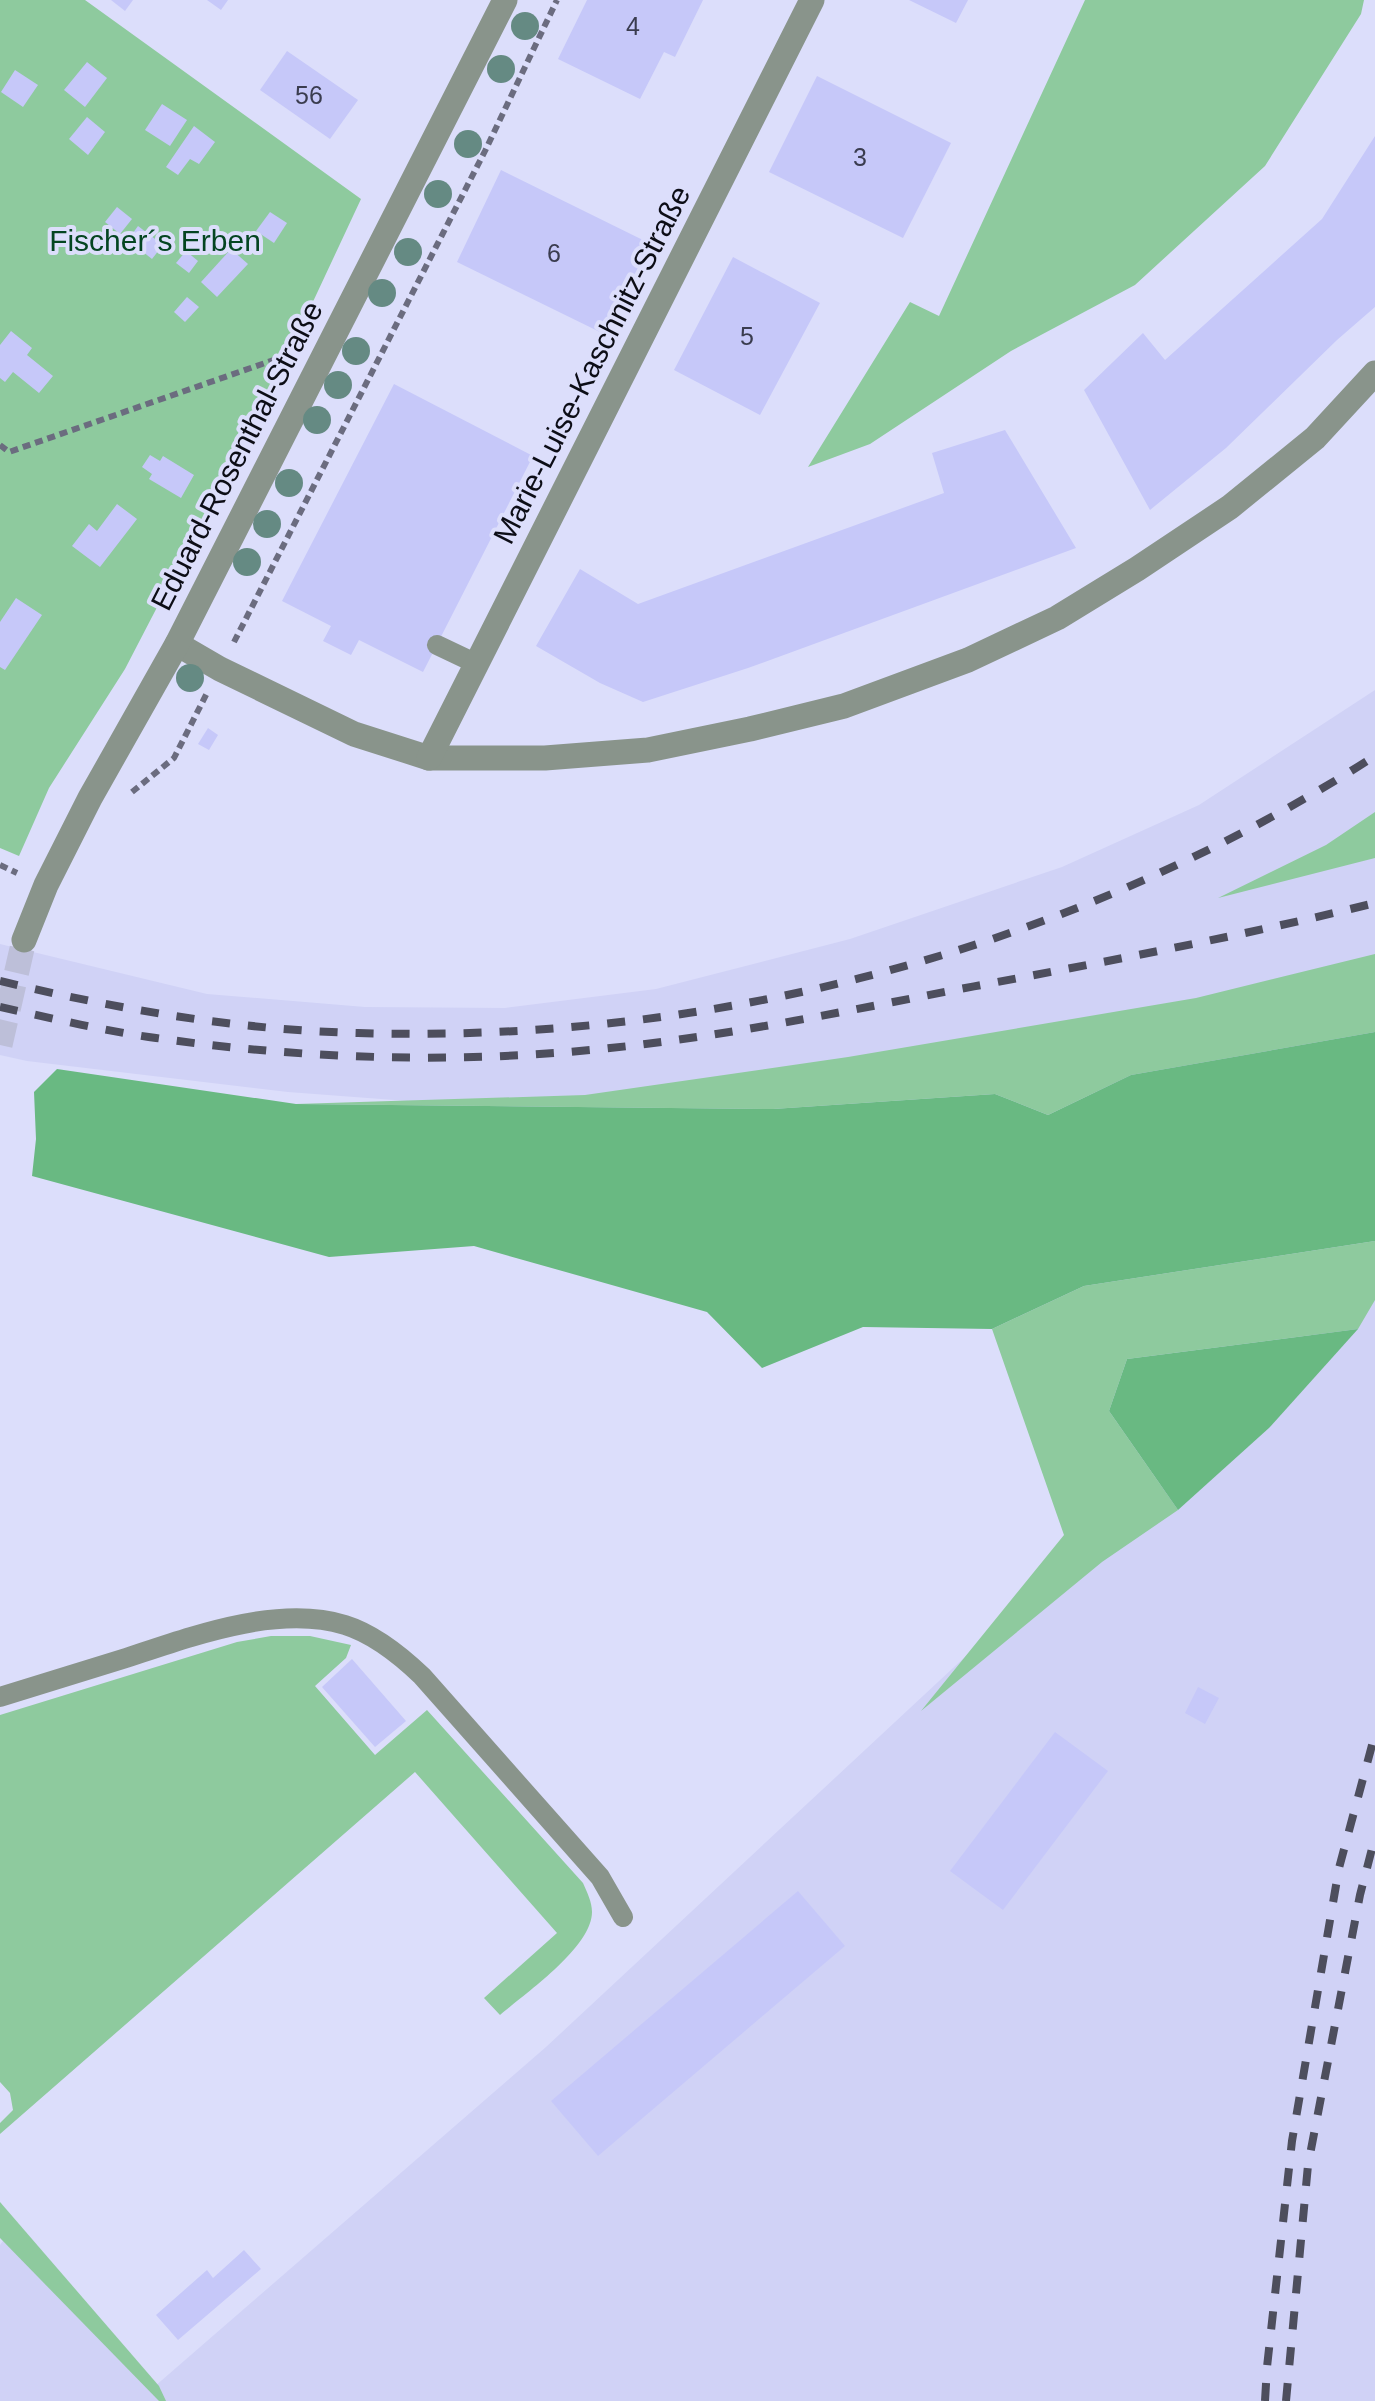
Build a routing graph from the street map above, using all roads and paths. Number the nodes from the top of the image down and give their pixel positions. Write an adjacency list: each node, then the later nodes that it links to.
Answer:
1 (505, 0): 4 (street, Eduard-Rosenthal-Straße)
2 (557, 0): 10 (path)
3 (812, 0): 9 (street, Marie-Luise-Kaschnitz-Straße)
4 (319, 368): 6 (path); 7 (street, Eduard-Rosenthal-Straße)
5 (1375, 373): 11 (street)
6 (0, 445)
7 (177, 644): 10 (street); 12 (street, Eduard-Rosenthal-Straße)
8 (436, 645): 9 (lane)
9 (477, 664): 11 (street, Marie-Luise-Kaschnitz-Straße)
10 (220, 669): 11 (street); 12 (path)
11 (429, 758)
12 (90, 798): 13 (street, Eduard-Rosenthal-Straße)
13 (24, 940)
14 (0, 1698): 15 (lane)
15 (623, 1916)

